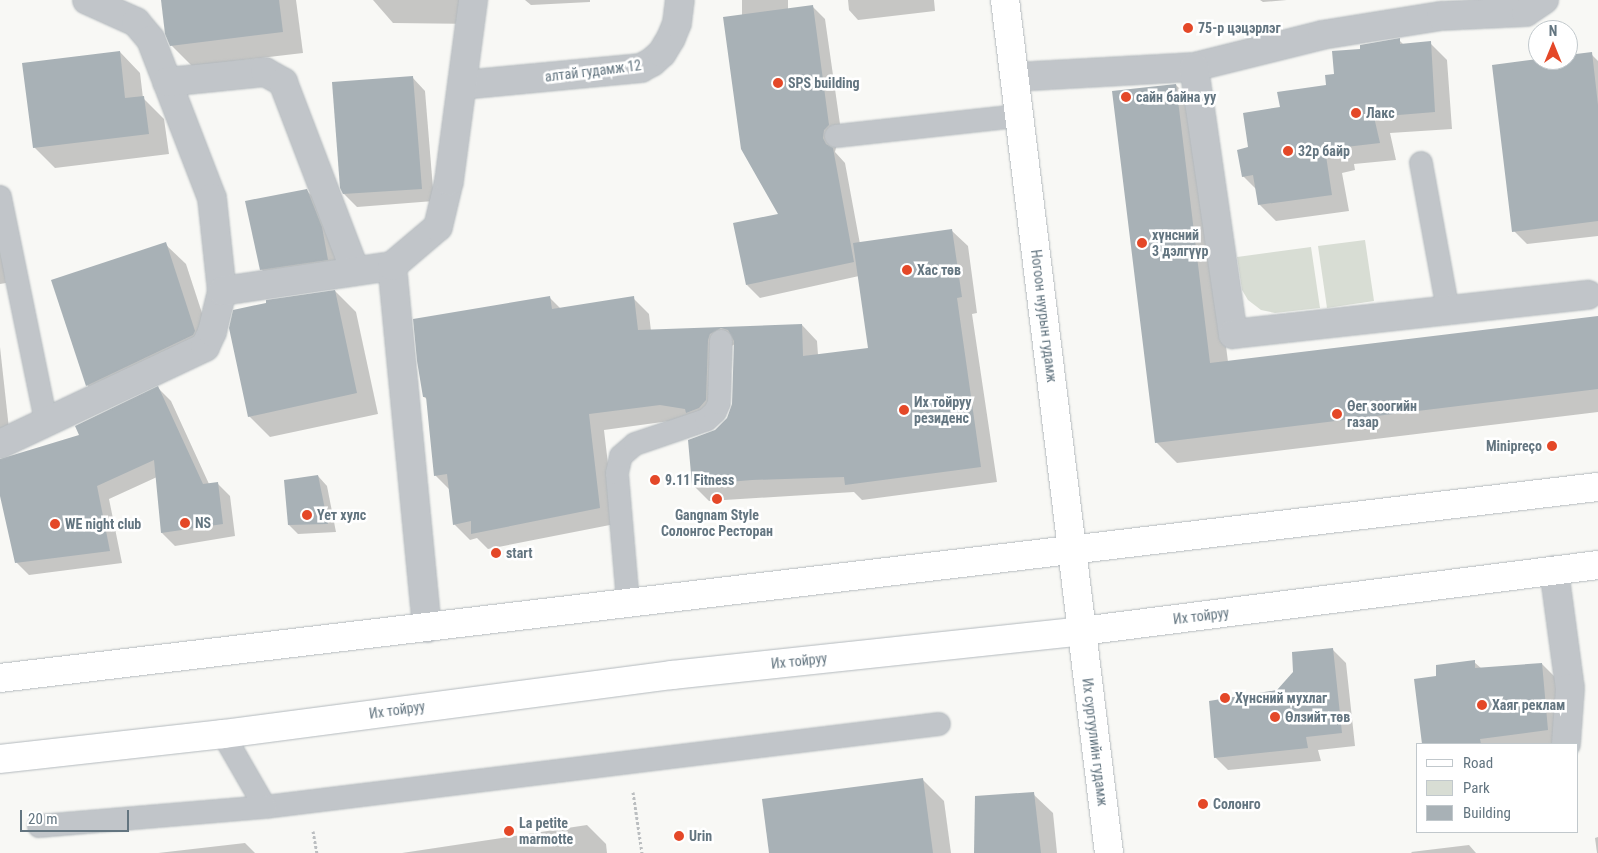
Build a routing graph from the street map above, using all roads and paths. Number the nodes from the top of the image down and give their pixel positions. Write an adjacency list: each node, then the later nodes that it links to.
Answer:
1 (87, 0): 8 (street)
2 (473, 0): 9 (street)
3 (680, 0): 9 (street, алтай гудамж 12)
4 (1005, 0): 7 (main road, Ногоон нуурын гудамж)
5 (1544, 0): 6 (street)
6 (1194, 67): 7 (street); 18 (street)
7 (1014, 77): 10 (main road, Ногоон нуурын гудамж)
8 (167, 82): 15 (street); 16 (street)
9 (462, 85): 14 (street)
10 (1018, 116): 11 (lane); 23 (main road, Ногоон нуурын гудамж)
11 (836, 136)
12 (1421, 163): 18 (lane)
13 (0, 197): 20 (lane)
14 (392, 266): 15 (street); 27 (street)
15 (355, 271): 16 (street)
16 (222, 291): 20 (street)
17 (1588, 295): 18 (street)
18 (1448, 310)
19 (721, 341): 26 (lane)
20 (46, 422): 21 (street)
21 (0, 444)
22 (1598, 487): 23 (main road)
23 (1073, 552): 26 (main road); 28 (main road, Ногоон нуурын гудамж)
24 (1598, 565): 25 (main road, Их тойруу)
25 (1554, 570): 28 (main road, Их тойруу); 32 (street)
26 (628, 602): 27 (main road)
27 (427, 628): 29 (main road)
28 (1082, 631): 31 (main road, Их тойруу); 38 (main road, Их сургуулийн гудамж)
29 (0, 678)
30 (939, 724): 34 (lane)
31 (223, 734): 33 (main road, Их тойруу); 35 (lane)
32 (1566, 743)
33 (0, 759)
34 (629, 762): 35 (lane); 37 (path)
35 (266, 807): 36 (lane)
36 (40, 826)
37 (642, 853)
38 (1109, 853)

